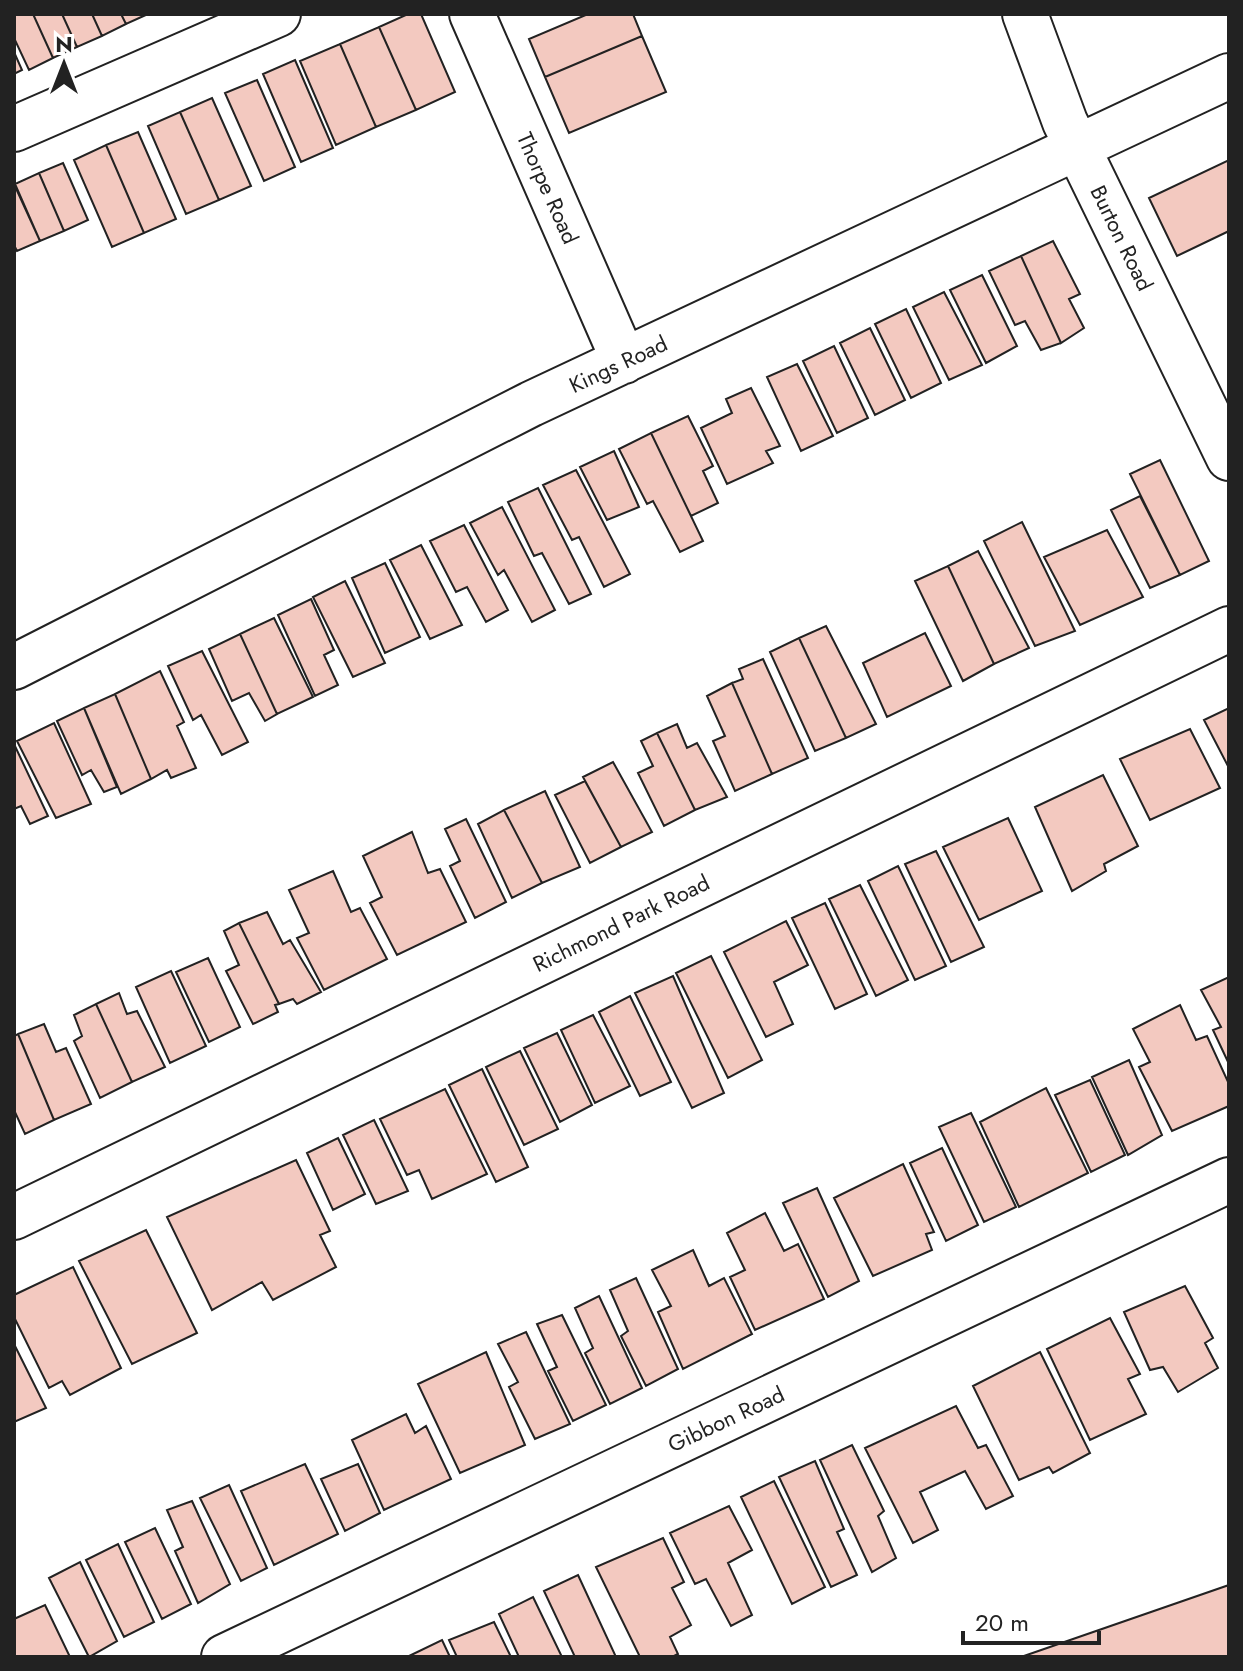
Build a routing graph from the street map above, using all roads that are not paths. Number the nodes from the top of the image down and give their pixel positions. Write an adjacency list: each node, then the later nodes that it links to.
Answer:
1 (278, 14): 5 (street)
2 (472, 14): 7 (street, Thorpe Road)
3 (1025, 14): 6 (street, Burton Road)
4 (1229, 76): 6 (street, Kings Road)
5 (14, 129)
6 (1078, 146): 7 (street, Kings Road); 8 (street, Burton Road)
7 (624, 361): 10 (street, Kings Road)
8 (1229, 458)
9 (1229, 629): 12 (street, Richmond Park Road)
10 (14, 667)
11 (1229, 1180): 13 (street, Gibbon Road)
12 (14, 1217)
13 (224, 1657)

